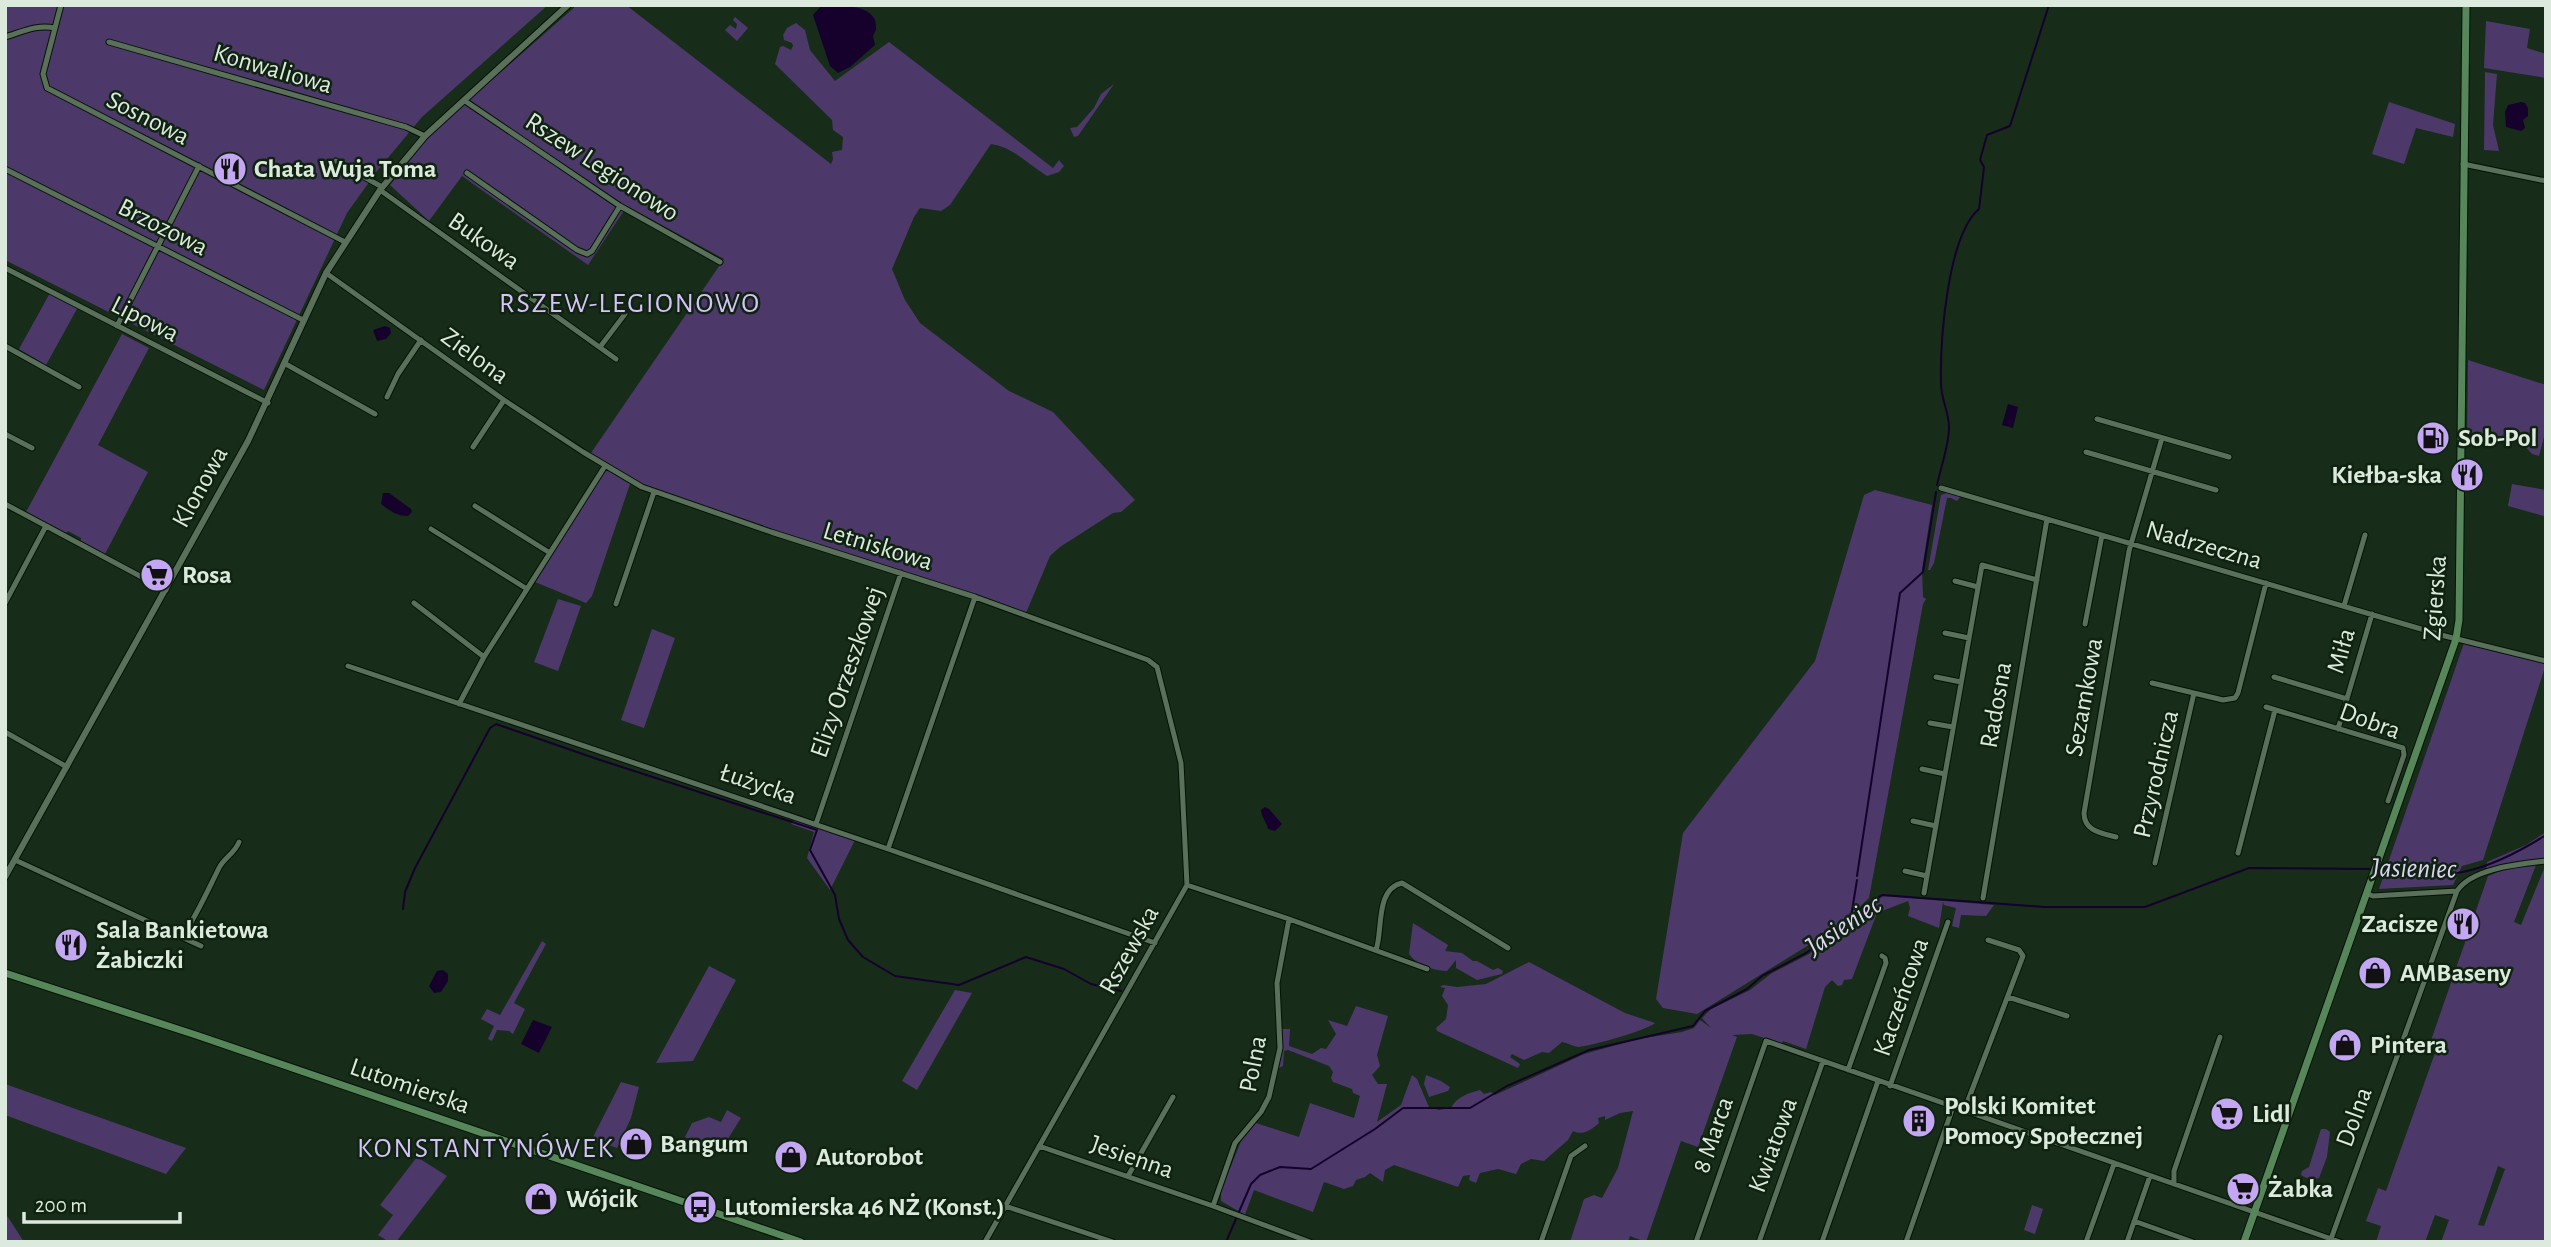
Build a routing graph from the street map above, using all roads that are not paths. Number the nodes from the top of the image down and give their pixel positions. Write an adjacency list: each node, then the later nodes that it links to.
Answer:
1 (61, 5): 4 (street, Sosnowa)
2 (568, 5): 7 (street, Klonowa)
3 (2466, 5): 10 (main road, Zgierska)
4 (55, 28): 5 (street); 11 (street, Sosnowa)
5 (5, 37)
6 (109, 42): 8 (street, Konwaliowa)
7 (465, 101): 8 (street, Klonowa); 16 (street, Rszew Legionowo)
8 (425, 136): 15 (street, Klonowa)
9 (336, 161): 15 (street)
10 (2463, 164): 14 (street); 72 (main road, Zgierska)
11 (199, 166): 17 (street, Sosnowa); 18 (street)
12 (5, 169): 18 (street, Brzozowa)
13 (467, 173): 16 (street)
14 (2546, 181)
15 (381, 189): 17 (street, Klonowa); 27 (street, Bukowa)
16 (620, 206): 19 (street, Rszew Legionowo)
17 (345, 242): 21 (street, Klonowa)
18 (158, 245): 23 (street, Brzozowa); 24 (street)
19 (720, 262)
20 (5, 268): 24 (street, Lipowa)
21 (326, 273): 23 (street, Klonowa); 25 (street, Zielona)
22 (625, 314): 27 (street)
23 (303, 320): 29 (street, Klonowa)
24 (117, 326): 33 (street, Lipowa)
25 (421, 340): 31 (street); 32 (street, Zielona)
26 (5, 346): 30 (street)
27 (600, 347): 28 (street, Bukowa)
28 (616, 359)
29 (285, 363): 33 (street, Klonowa); 34 (street)
30 (79, 387)
31 (387, 397)
32 (504, 400): 38 (street); 42 (street, Zielona)
33 (268, 403): 62 (street, Klonowa)
34 (375, 414)
35 (2097, 419): 37 (street)
36 (5, 434): 39 (street)
37 (2162, 438): 41 (street); 43 (street)
38 (473, 447)
39 (32, 448)
40 (2086, 452): 43 (street)
41 (2229, 457)
42 (605, 466): 46 (street, Letniskowa); 55 (street)
43 (2153, 471): 45 (street); 54 (street)
44 (1941, 488): 49 (street, Nadrzeczna)
45 (2216, 490)
46 (654, 492): 56 (street, Letniskowa); 66 (street)
47 (5, 505): 50 (street)
48 (475, 506): 55 (street)
49 (2047, 519): 52 (street, Nadrzeczna); 57 (street, Radosna)
50 (46, 526): 62 (street); 64 (street)
51 (431, 529): 61 (street)
52 (2102, 535): 54 (street, Nadrzeczna); 69 (street)
53 (2365, 535): 67 (street)
54 (2131, 544): 59 (street, Nadrzeczna); 98 (street, Sezamkowa)
55 (550, 553): 61 (street)
56 (901, 573): 63 (street, Letniskowa); 96 (street, Elizy Orzeszkowej)
57 (2037, 580): 60 (street); 112 (street, Radosna)
58 (1955, 581): 60 (street)
59 (2266, 583): 67 (street, Nadrzeczna); 81 (street, Przyrodnicza)
60 (1978, 587): 71 (street)
61 (527, 589): 73 (street)
62 (166, 590): 91 (street, Klonowa)
63 (975, 597): 74 (street, Letniskowa); 100 (street)
64 (5, 603)
65 (414, 603): 73 (street)
66 (616, 604)
67 (2344, 606): 68 (street, Nadrzeczna)
68 (2372, 614): 72 (street, Nadrzeczna); 82 (street, Miła)
69 (2085, 624)
70 (1945, 633): 71 (street)
71 (1969, 638): 79 (street)
72 (2456, 639): 75 (street, Nadrzeczna); 111 (main road, Zgierska)
73 (484, 657): 83 (street)
74 (1141, 657): 108 (street, Rszewska)
75 (2546, 661)
76 (348, 666): 83 (street, Łużycka)
77 (1936, 677): 79 (street)
78 (2274, 677): 82 (street, Miła)
79 (1961, 682): 87 (street)
80 (2152, 683): 81 (street, Przyrodnicza)
81 (2194, 693): 104 (street, Przyrodnicza)
82 (2347, 699): 88 (street, Miła)
83 (459, 704): 96 (street, Łużycka)
84 (2266, 707): 85 (street, Dobra)
85 (2275, 710): 88 (street, Dobra); 101 (street)
86 (1930, 723): 87 (street)
87 (1953, 727): 93 (street)
88 (2338, 729): 94 (street, Dobra)
89 (8, 733): 90 (street); 91 (street)
90 (5, 743)
91 (67, 767): 102 (street, Klonowa)
92 (1922, 769): 93 (street)
93 (1945, 774): 97 (street)
94 (2388, 801)
95 (1913, 821): 97 (street)
96 (816, 824): 100 (street, Łużycka)
97 (1936, 826): 106 (street)
98 (2116, 837)
99 (239, 842): 115 (street)
100 (888, 849): 117 (street, Łużycka)
101 (2238, 853)
102 (15, 860): 107 (street, Klonowa); 115 (street)
103 (2546, 861): 109 (street)
104 (2155, 863)
105 (1905, 871): 106 (street)
106 (1927, 876): 110 (street)
107 (5, 877)
108 (1187, 885): 113 (street); 117 (street, Rszewska)
109 (2457, 891): 111 (street); 144 (street, Dolna)
110 (1924, 893)
111 (2368, 894): 142 (main road, Zgierska)
112 (1983, 898)
113 (1289, 919): 120 (street); 141 (street, Polna)
114 (1948, 922): 130 (street, Kaczeńcowa)
115 (182, 937): 118 (street)
116 (1988, 940): 124 (street)
117 (1155, 943): 134 (street, Rszewska)
118 (201, 946)
119 (1508, 948): 120 (street)
120 (1376, 950): 122 (street)
121 (1882, 956): 128 (street)
122 (1427, 969)
123 (5, 973): 145 (main road, Lutomierska)
124 (2008, 997): 125 (street); 133 (street)
125 (2067, 1016)
126 (2220, 1037): 139 (street)
127 (1823, 1061): 128 (street); 150 (street, 8 Marca); 151 (street, Kwiatowa)
128 (1848, 1070): 129 (street)
129 (1878, 1081): 130 (street); 152 (street)
130 (1890, 1086): 132 (street)
131 (1173, 1097): 137 (street)
132 (1953, 1107): 133 (street); 153 (street)
133 (1964, 1111): 136 (street)
134 (1039, 1146): 137 (street, Jesienna); 140 (street, Rszewska)
135 (1585, 1146): 149 (street)
136 (2114, 1164): 138 (street); 154 (street)
137 (1128, 1176): 141 (street, Jesienna)
138 (2150, 1176): 139 (street); 143 (street)
139 (2174, 1184): 142 (street)
140 (1005, 1206): 146 (street, Rszewska); 147 (street)
141 (1213, 1206): 148 (street)
142 (2255, 1212): 144 (street); 157 (main road, Zgierska)
143 (2134, 1221): 155 (street); 156 (street)
144 (2331, 1238): 158 (street)
145 (801, 1242)
146 (985, 1242)
147 (1113, 1242)
148 (1310, 1242)
149 (1541, 1242)
150 (1696, 1242)
151 (1759, 1242)
152 (1822, 1242)
153 (1906, 1242)
154 (2086, 1242)
155 (2127, 1242)
156 (2193, 1242)
157 (2244, 1242)
158 (2340, 1242)

